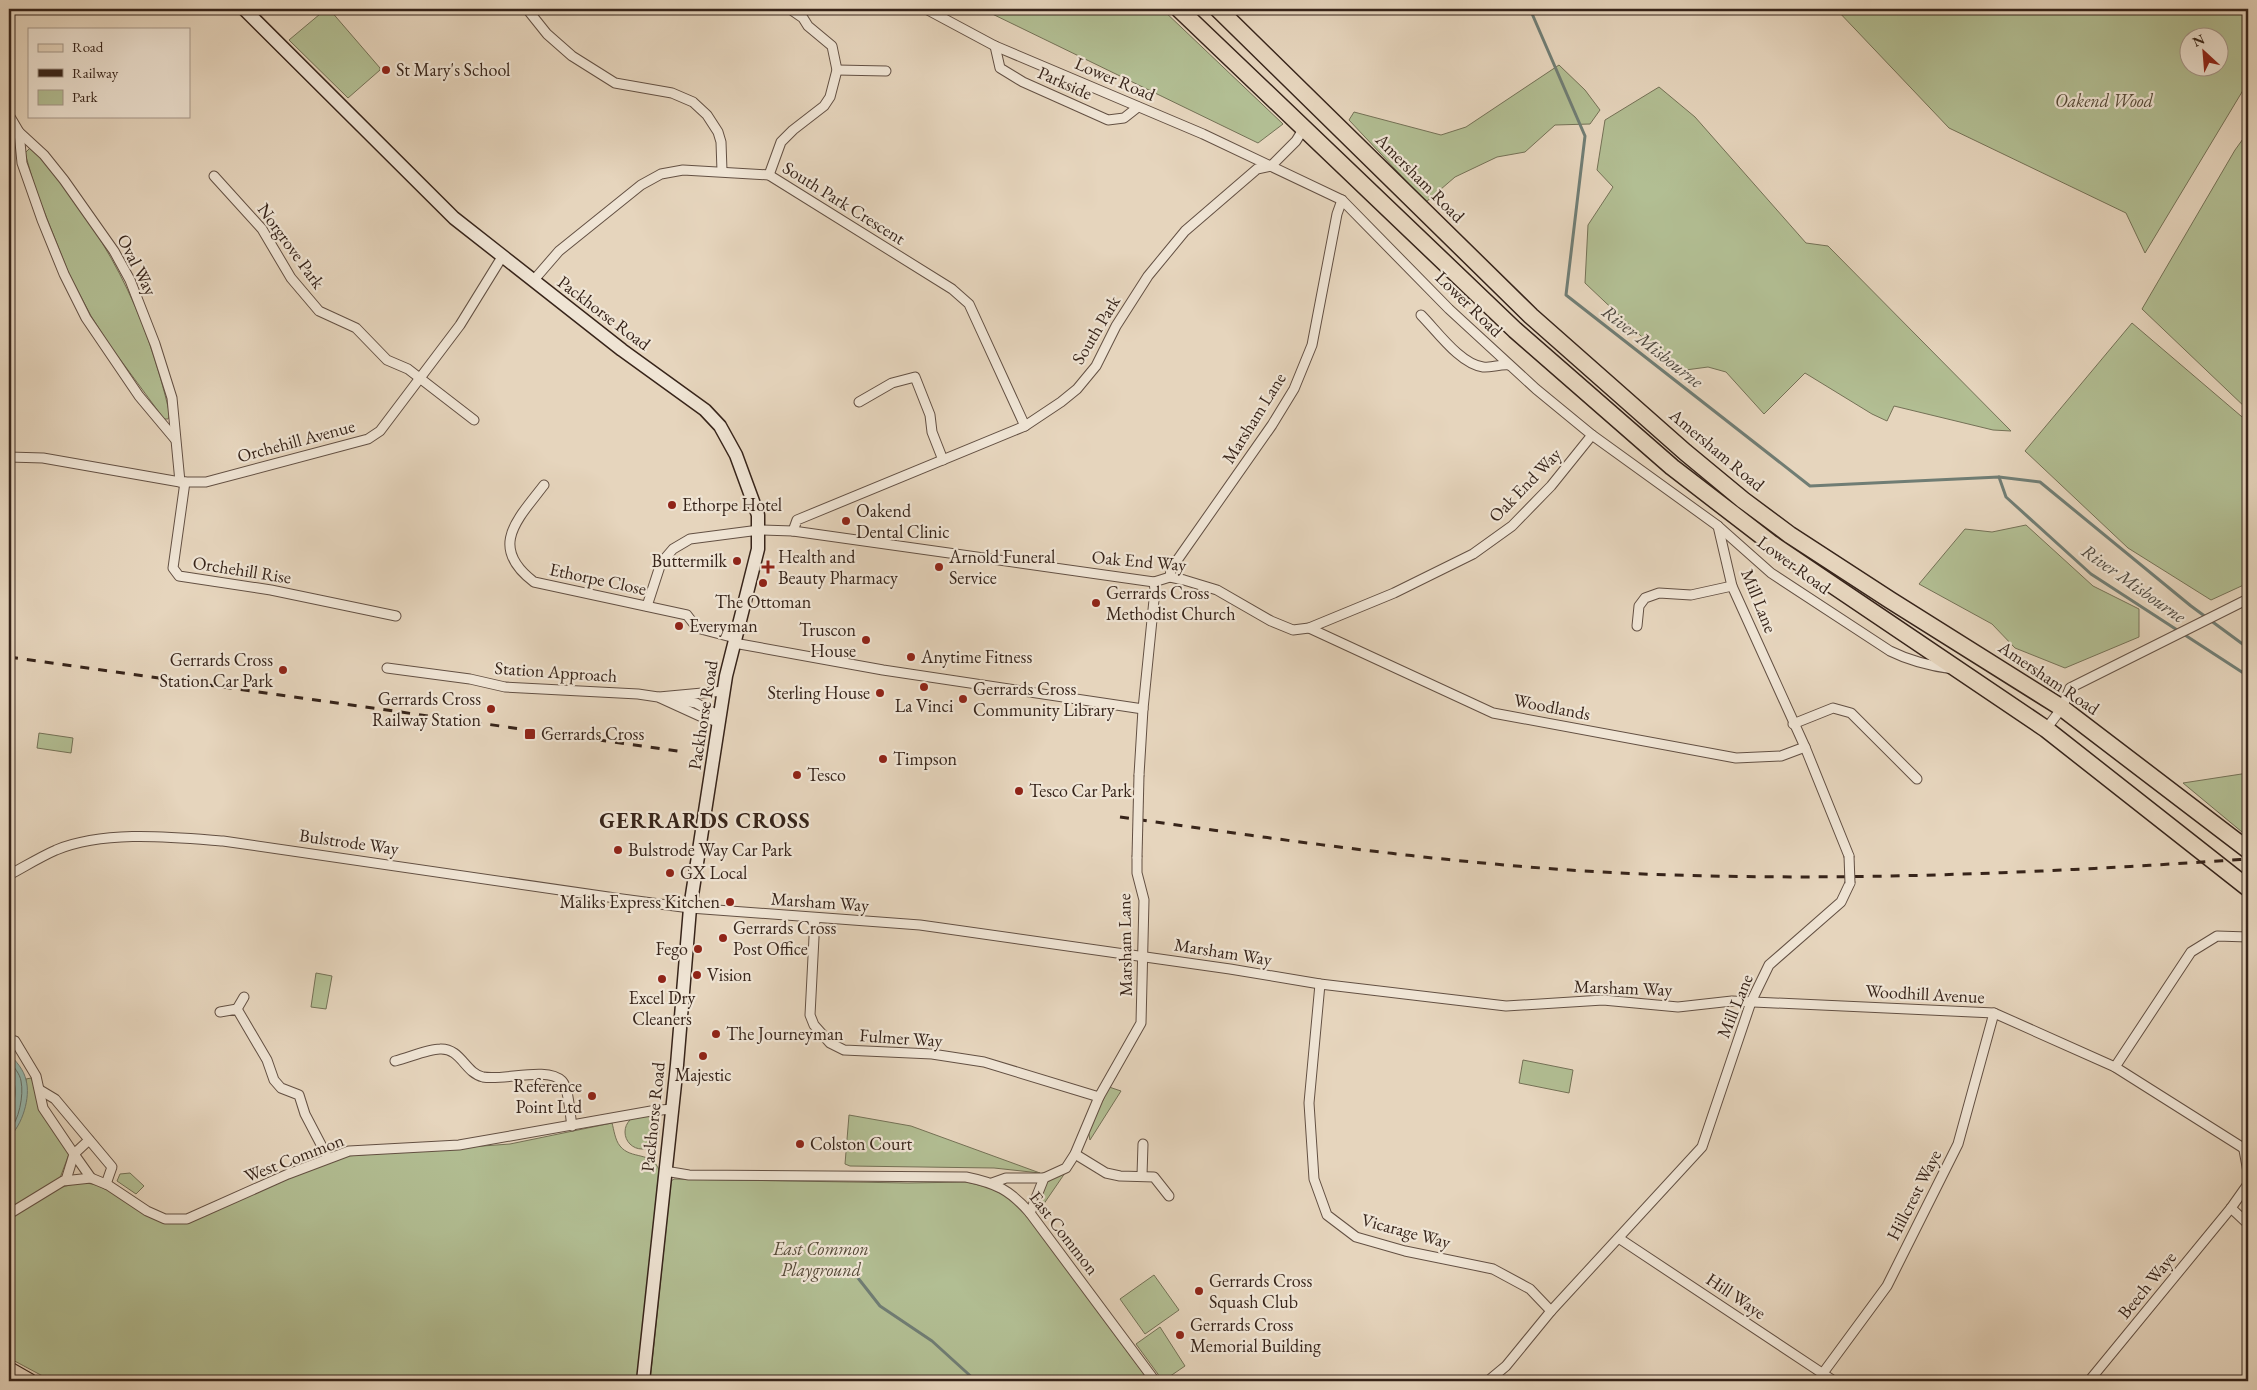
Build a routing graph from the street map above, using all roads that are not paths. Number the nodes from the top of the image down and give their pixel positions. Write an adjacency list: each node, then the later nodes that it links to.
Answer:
1 (244, 9): 19 (main road, Packhorse Road)
2 (527, 9): 15 (street)
3 (790, 9): 8 (street)
4 (926, 9): 7 (street, Lower Road)
5 (1179, 9): 12 (highway)
6 (1218, 9): 49 (highway, Amersham Road)
7 (995, 46): 10 (street, Lower Road); 10 (street, Parkside)
8 (837, 70): 9 (street); 16 (street)
9 (886, 71)
10 (1138, 107): 14 (street, Lower Road)
11 (9, 117): 13 (street, Oval Way)
12 (1304, 128): 14 (street, South Park); 46 (highway)
13 (19, 132): 28 (street, Oval Way); 28 (street, Oval Way)
14 (1271, 166): 18 (street, Lower Road); 26 (street, South Park)
15 (722, 171): 16 (street, South Park Crescent); 20 (street, South Park Crescent)
16 (770, 175): 26 (street, South Park Crescent)
17 (214, 176): 23 (street, Norgrove Park)
18 (1342, 200): 22 (street, Lower Road); 36 (street, Marsham Lane)
19 (502, 256): 20 (main road, Packhorse Road); 23 (street, Orchehill Avenue)
20 (533, 281): 34 (main road, Packhorse Road)
21 (1421, 316): 22 (street)
22 (1509, 365): 27 (street, Lower Road)
23 (420, 379): 25 (street, Norgrove Park); 31 (street, Orchehill Avenue)
24 (858, 402): 30 (street)
25 (474, 420)
26 (1025, 426): 30 (street, South Park)
27 (1592, 435): 33 (street, Lower Road); 43 (street, Oak End Way)
28 (175, 439): 31 (street, Oval Way)
29 (9, 457): 31 (street, Orchehill Avenue)
30 (942, 460): 35 (street, South Park)
31 (182, 482): 41 (street, Orchehill Rise)
32 (544, 485): 40 (street, Ethorpe Close)
33 (1718, 526): 38 (street, Mill Lane); 46 (street, Lower Road)
34 (759, 530): 35 (street, Oak End Way); 40 (street, Oak End Way); 44 (main road, Packhorse Road)
35 (793, 531): 37 (street, Oak End Way)
36 (1170, 577): 37 (street, Oak End Way); 43 (street, Oak End Way)
37 (1154, 582): 50 (street, Marsham Lane)
38 (1732, 586): 42 (street); 52 (street, Mill Lane)
39 (2248, 598): 49 (street)
40 (647, 606): 44 (street, Ethorpe Close)
41 (396, 616)
42 (1637, 626)
43 (1309, 628): 54 (street, Woodlands)
44 (734, 640): 47 (main road, Packhorse Road); 50 (street, Ethorpe Close)
45 (387, 668): 48 (street, Station Approach)
46 (1960, 670): 53 (highway)
47 (724, 691): 48 (street); 51 (main road, Packhorse Road)
48 (658, 697): 51 (street)
49 (2062, 708): 53 (street); 56 (highway, Amersham Road)
50 (1143, 709): 62 (street, Marsham Lane, bridge)
51 (719, 719): 59 (main road, Packhorse Road)
52 (1793, 724): 54 (street, Mill Lane); 55 (street)
53 (2046, 729): 58 (highway)
54 (1804, 747): 65 (street, Mill Lane, bridge)
55 (1917, 779)
56 (2248, 850)
57 (9, 875): 59 (street, Bulstrode Way)
58 (2248, 888)
59 (690, 908): 60 (street, Marsham Way); 74 (main road, Packhorse Road)
60 (815, 918): 62 (street, Marsham Way); 73 (street, Fulmer Way)
61 (2248, 937): 71 (street)
62 (1142, 957): 63 (street, Marsham Way); 73 (street, Marsham Lane)
63 (1320, 984): 65 (street, Marsham Way); 99 (street, Vicarage Way)
64 (244, 997): 66 (street)
65 (1751, 1002): 68 (street, Woodhill Avenue); 98 (street, Mill Lane)
66 (237, 1009): 67 (street); 83 (street)
67 (220, 1012)
68 (1994, 1013): 71 (street, Woodhill Avenue); 101 (street, Hillcrest Waye)
69 (9, 1040): 72 (street)
70 (395, 1061): 76 (street)
71 (2115, 1067): 80 (street, Woodhill Avenue)
72 (40, 1090): 75 (street); 77 (street)
73 (1099, 1097): 82 (street, Marsham Lane)
74 (672, 1109): 76 (street, West Common); 84 (main road, Packhorse Road)
75 (72, 1120): 77 (street); 78 (street)
76 (572, 1126): 83 (street, West Common)
77 (59, 1132): 81 (street)
78 (88, 1140): 81 (street); 91 (street)
79 (1143, 1144): 86 (street)
80 (2246, 1150): 85 (street)
81 (74, 1154): 87 (street); 89 (street)
82 (1075, 1154): 86 (street); 88 (street, Marsham Lane)
83 (328, 1158): 91 (street, West Common)
84 (665, 1171): 90 (street, East Common); 103 (main road, Packhorse Road)
85 (2248, 1172)
86 (1142, 1175): 93 (street)
87 (91, 1178): 89 (street, West Common); 91 (street, West Common)
88 (1044, 1178): 90 (street); 95 (street)
89 (66, 1180): 96 (street, West Common)
90 (992, 1183): 95 (street, East Common)
91 (106, 1184)
92 (2248, 1184): 94 (street, Beech Waye)
93 (1169, 1196)
94 (2231, 1208): 97 (street); 107 (street, Beech Waye)
95 (1030, 1213): 104 (street, East Common)
96 (9, 1214)
97 (2248, 1224)
98 (1620, 1239): 99 (street, Mill Lane); 101 (street, Hill Waye)
99 (1551, 1311): 105 (street, Mill Lane)
100 (9, 1369): 102 (main road)
101 (1823, 1374): 106 (street, Hill Waye)
102 (30, 1381)
103 (643, 1381)
104 (1155, 1381)
105 (1488, 1381)
106 (1834, 1381)
107 (2089, 1381)

